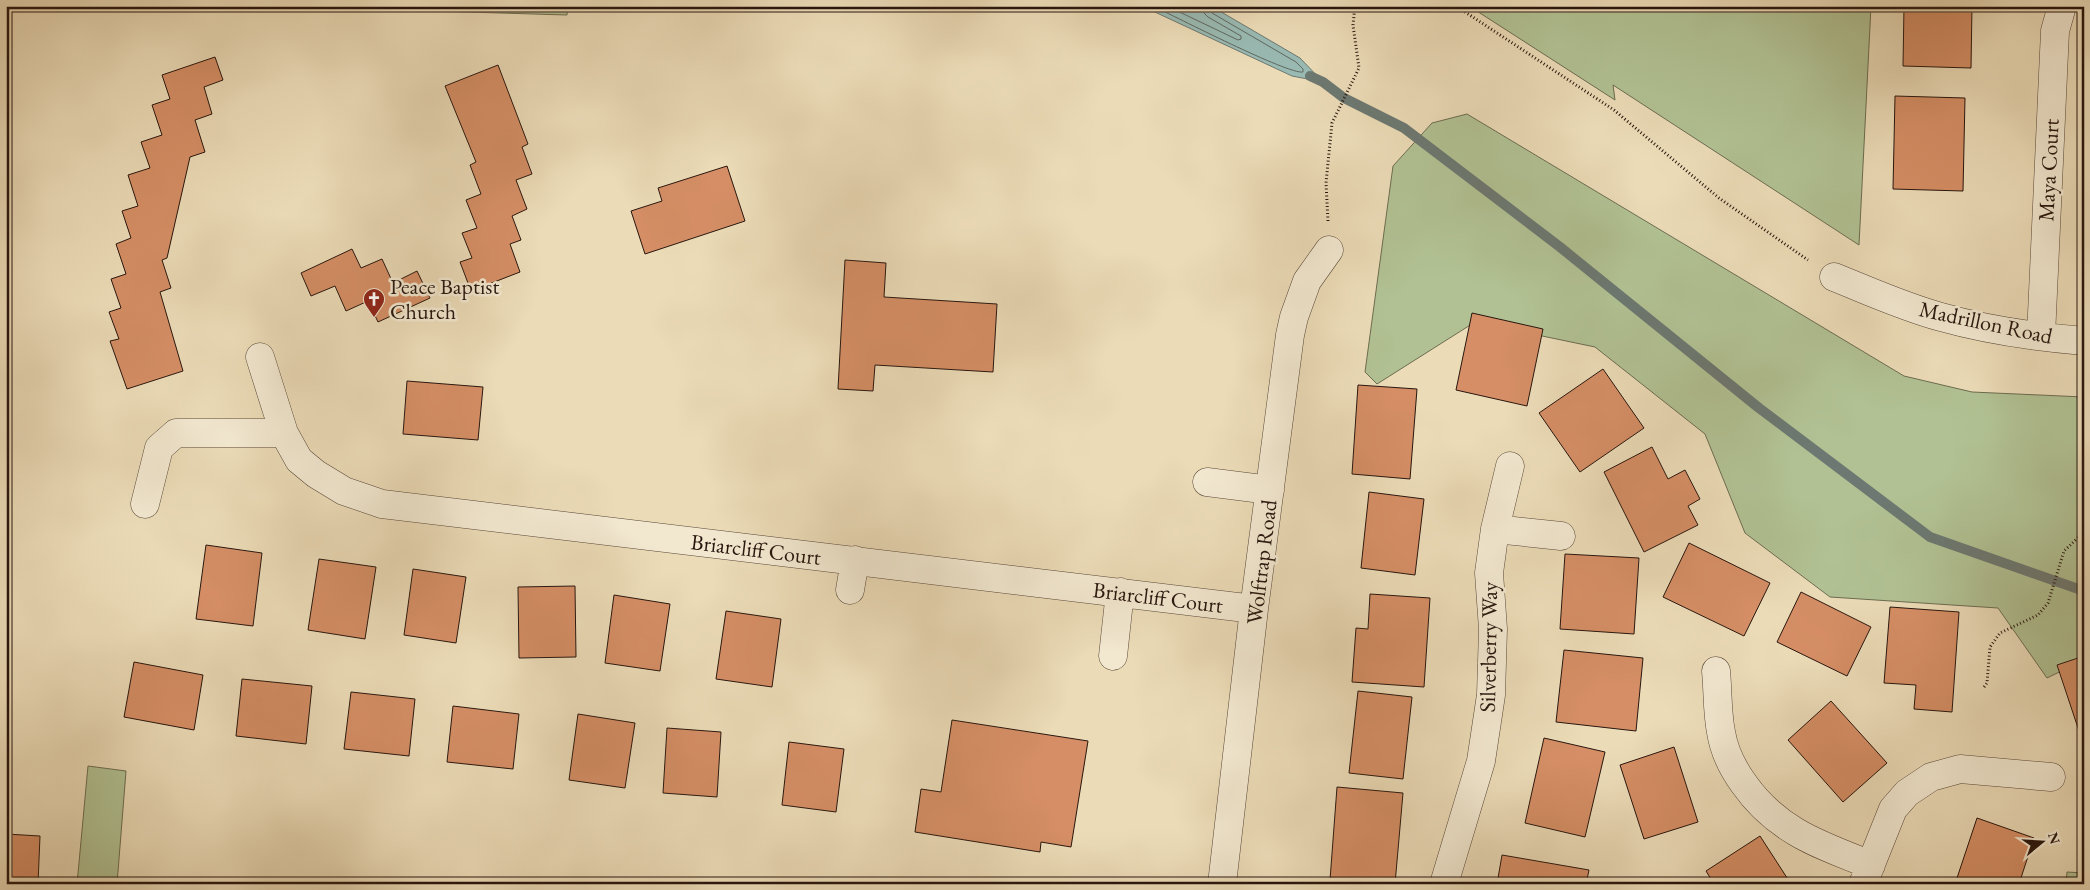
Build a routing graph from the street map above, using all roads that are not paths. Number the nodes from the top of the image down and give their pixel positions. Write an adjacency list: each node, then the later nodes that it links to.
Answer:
1 (2062, 6): 4 (street, Maya Court)
2 (1329, 250): 10 (street, Wolftrap Road)
3 (1834, 277): 4 (street, Madrillon Road)
4 (2041, 336): 5 (street, Madrillon Road)
5 (2084, 341)
6 (260, 357): 7 (street, Briarcliff Court)
7 (284, 433): 11 (street); 14 (street, Briarcliff Court)
8 (1510, 466): 12 (street, Silverberry Way)
9 (1207, 482): 10 (street)
10 (1270, 490): 17 (street, Wolftrap Road)
11 (145, 504)
12 (1495, 529): 13 (street); 23 (street, Silverberry Way)
13 (1561, 536)
14 (855, 560): 15 (street); 16 (street, Briarcliff Court)
15 (850, 590)
16 (1120, 592): 17 (street, Briarcliff Court); 18 (street)
17 (1254, 609): 22 (street, Wolftrap Road)
18 (1113, 656)
19 (1716, 671): 21 (street)
20 (2051, 777): 21 (street)
21 (1867, 874)
22 (1222, 884)
23 (1444, 884)

